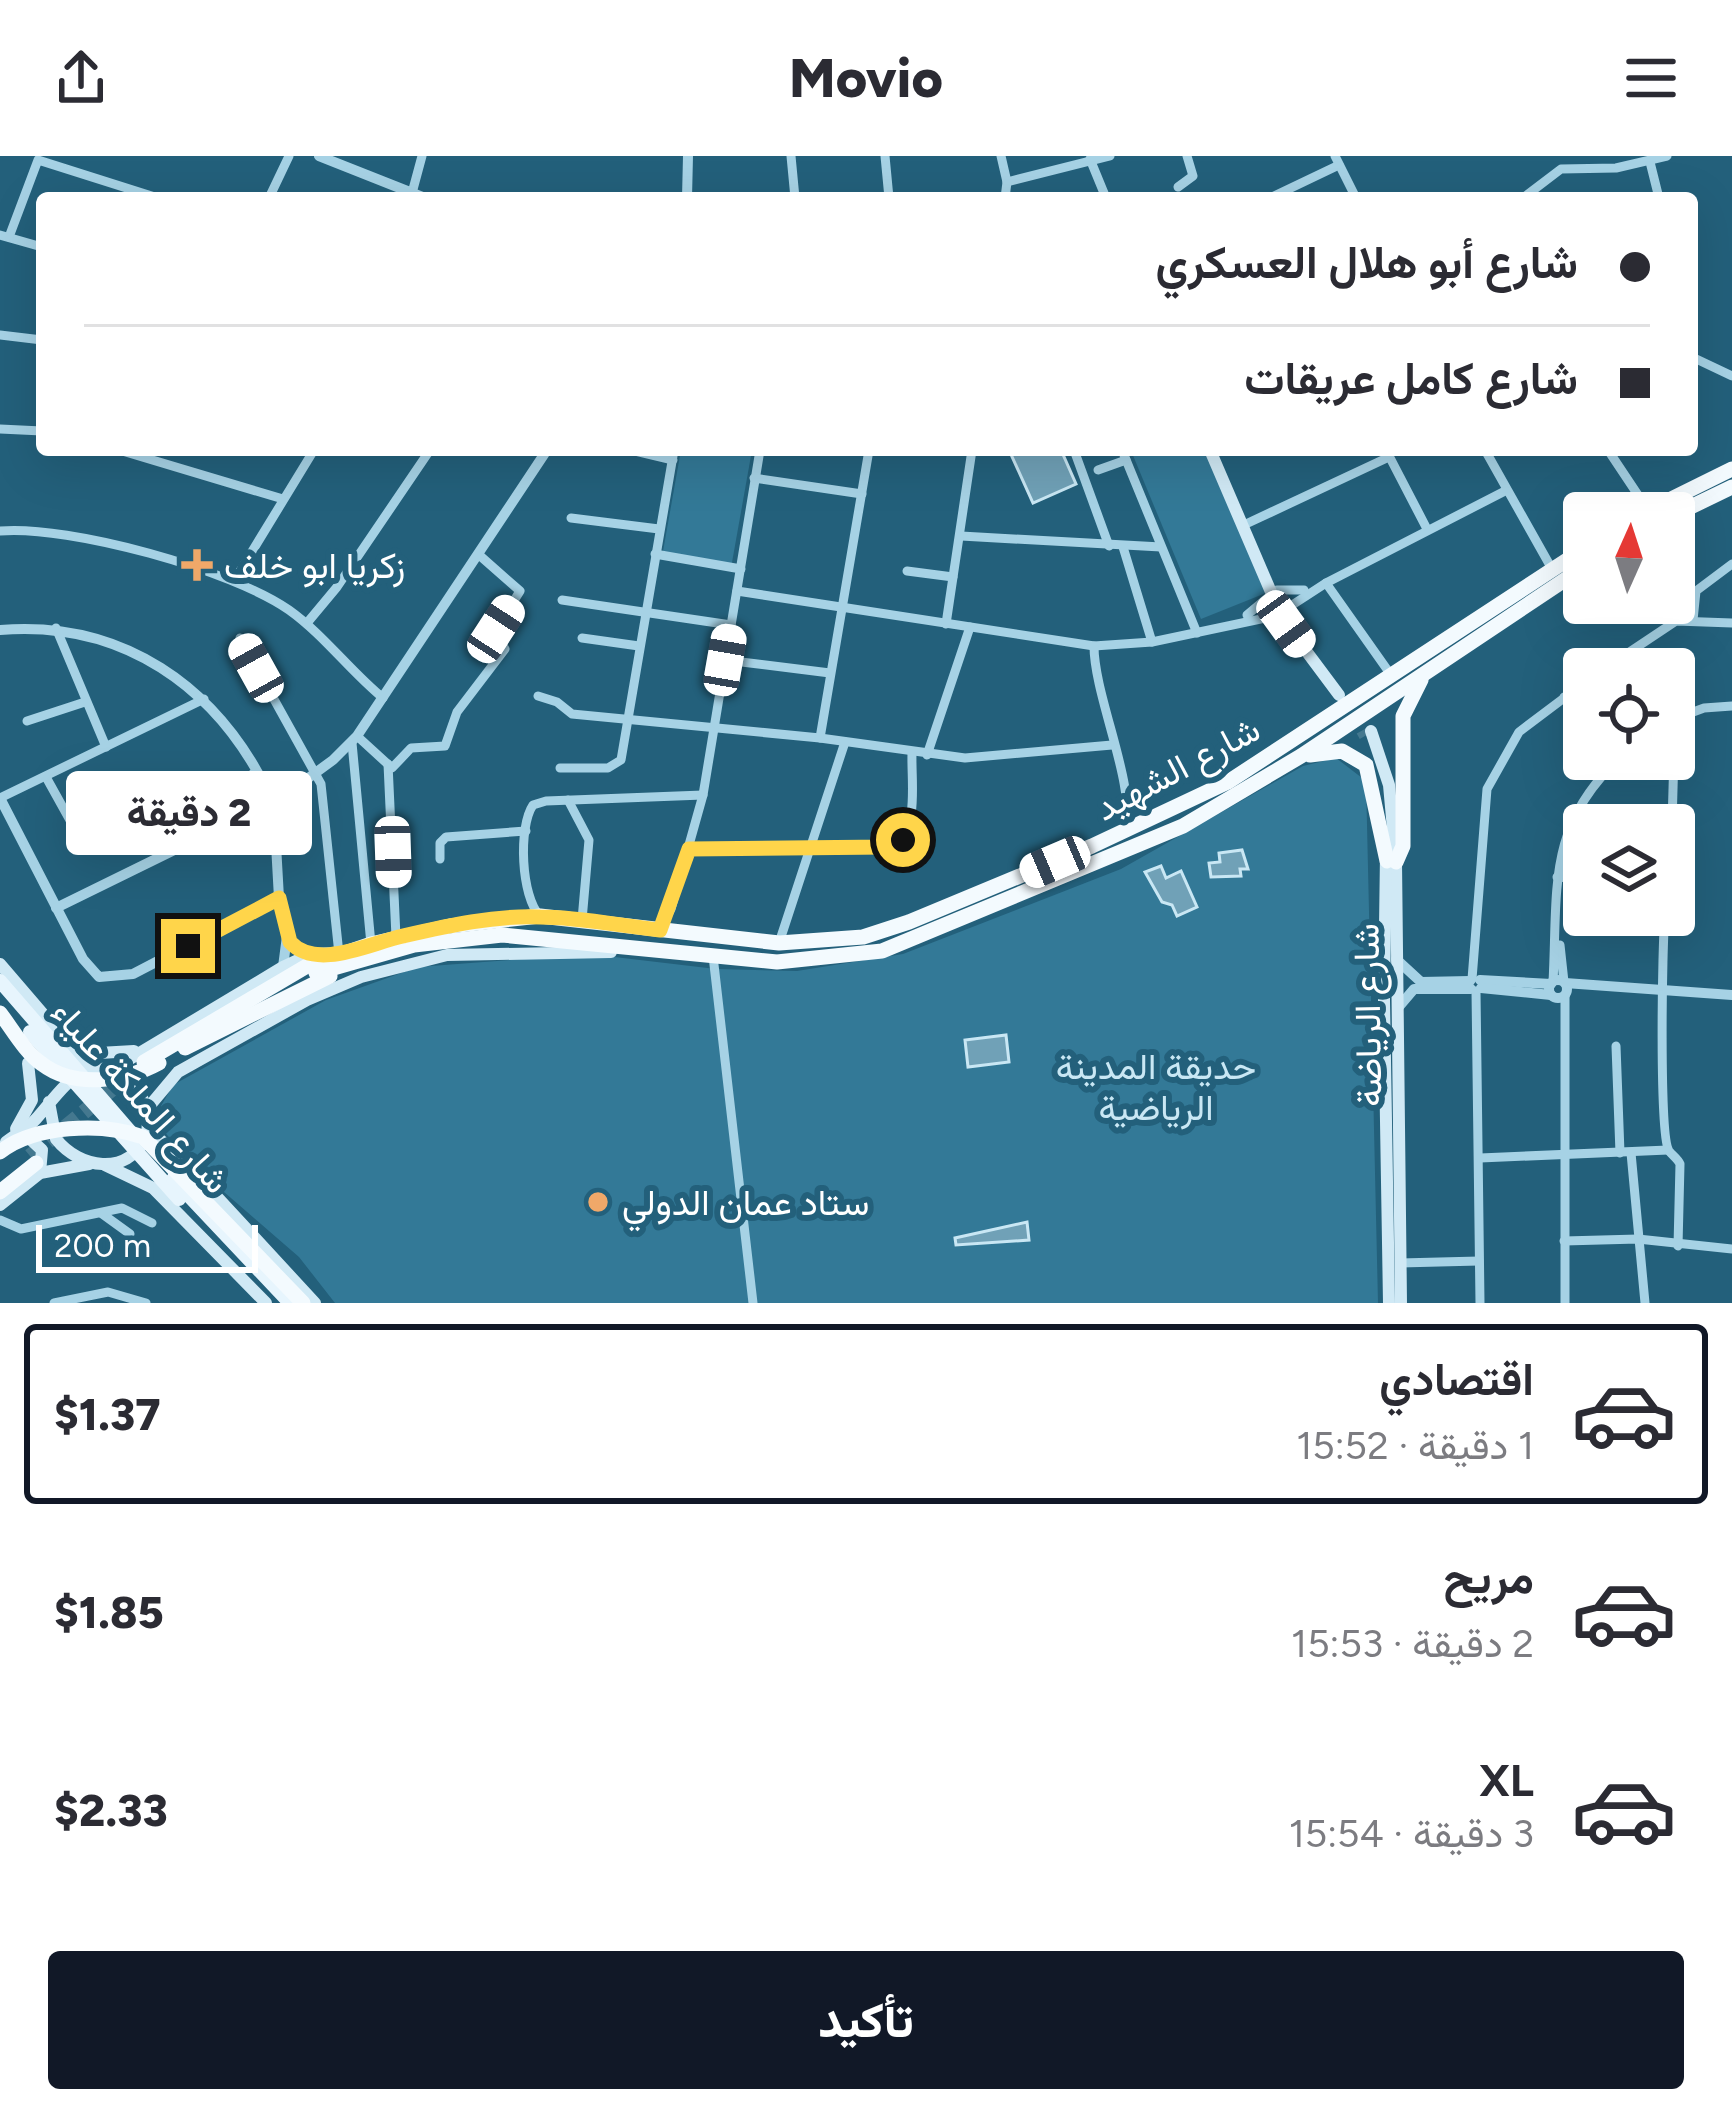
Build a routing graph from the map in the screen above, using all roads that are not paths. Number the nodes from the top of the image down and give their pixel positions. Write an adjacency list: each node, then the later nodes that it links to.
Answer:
1 (289, 156): 19 (street)
2 (319, 156): 20 (street)
3 (422, 156): 21 (street)
4 (688, 156): 22 (street)
5 (791, 156): 23 (street)
6 (885, 156): 24 (street)
7 (1001, 156): 16 (street)
8 (1109, 156): 12 (street)
9 (1187, 156): 17 (street)
10 (1558, 156): 15 (street)
11 (1667, 156): 14 (street)
12 (1090, 159): 16 (street); 26 (street)
13 (1337, 160): 27 (street); 28 (street)
14 (1650, 162): 15 (street); 30 (street)
15 (1561, 169): 29 (street)
16 (1007, 182): 25 (street)
17 (1178, 187)
18 (139, 192): 31 (street)
19 (272, 192)
20 (409, 192)
21 (419, 192)
22 (686, 192)
23 (794, 192)
24 (889, 192)
25 (1006, 192)
26 (1104, 192)
27 (1281, 192)
28 (1353, 192)
29 (1531, 192)
30 (1658, 192)
31 (5, 236): 32 (street)
32 (36, 245)
33 (0, 335): 34 (street)
34 (36, 339)
35 (1698, 360): 36 (street)
36 (1732, 376)
37 (0, 429): 38 (street)
38 (36, 431)
39 (139, 456): 64 (street)
40 (310, 456): 64 (street)
41 (426, 456): 95 (street)
42 (543, 456): 75 (street)
43 (674, 456): 68 (street)
44 (759, 456): 58 (street)
45 (868, 456): 63 (street)
46 (970, 456): 71 (street)
47 (1076, 456): 72 (street)
48 (1122, 456): 57 (street)
49 (1124, 456): 74 (street)
50 (1216, 456): 67 (main road)
51 (1216, 456): 87 (main road)
52 (1382, 456): 67 (street)
53 (1390, 456): 69 (street)
54 (1488, 456): 60 (street)
55 (1612, 456): 61 (street)
56 (1732, 469): 62 (highway)
57 (1098, 470)
58 (754, 478): 63 (street); 80 (street)
59 (1732, 488): 65 (highway)
60 (1505, 491): 69 (street); 79 (street)
61 (1634, 492)
62 (1686, 492)
63 (862, 494): 90 (street)
64 (284, 499): 83 (street)
65 (1695, 505)
66 (571, 518): 68 (street)
67 (1249, 523): 87 (main road)
68 (659, 530): 76 (street)
69 (1427, 530): 85 (street)
70 (0, 531): 83 (street)
71 (961, 536): 72 (street); 82 (street)
72 (1109, 546): 73 (street)
73 (1123, 547): 74 (street); 106 (street)
74 (1161, 547): 103 (street)
75 (478, 554): 116 (street); 134 (street)
76 (655, 554): 80 (street); 91 (street)
77 (1563, 561): 79 (highway, شارع الشهيد)
78 (1732, 564): 89 (street)
79 (1552, 568): 113 (highway, شارع الشهيد)
80 (741, 569): 86 (street)
81 (907, 571): 82 (street)
82 (953, 577): 97 (street)
83 (234, 581): 95 (street)
84 (1563, 581): 112 (highway, شارع الشهيد)
85 (1326, 583): 87 (street); 92 (street); 113 (street)
86 (737, 591): 90 (street); 99 (street)
87 (1274, 592): 92 (main road); 94 (street)
88 (562, 600): 91 (street)
89 (1695, 601)
90 (843, 608): 97 (street); 111 (street)
91 (646, 611): 99 (street); 107 (street)
92 (1283, 612): 94 (street); 114 (main road)
93 (1695, 620): 96 (street)
94 (1237, 621): 103 (street)
95 (307, 623): 116 (street)
96 (1732, 623)
97 (946, 624): 100 (street)
98 (1675, 624): 109 (street)
99 (731, 625): 110 (street)
100 (970, 627): 108 (street); 132 (street)
101 (56, 628): 102 (street); 118 (street); 119 (street)
102 (0, 630)
103 (1196, 633): 106 (street)
104 (240, 638): 136 (street)
105 (582, 638): 107 (street)
106 (1152, 642): 108 (street)
107 (639, 646): 122 (street)
108 (1094, 646): 129 (street)
109 (1634, 648)
110 (725, 660): 111 (street); 124 (street)
111 (830, 673): 126 (street)
112 (1427, 674): 133 (highway, شارع الشهيد); 151 (highway)
113 (1391, 675): 144 (highway, شارع الشهيد)
114 (1342, 693)
115 (538, 696): 122 (street)
116 (383, 698): 127 (street)
117 (1563, 698): 177 (street)
118 (204, 700): 130 (street); 142 (street)
119 (86, 702): 123 (street); 130 (street)
120 (1732, 706): 121 (street)
121 (1695, 711)
122 (628, 717): 124 (street); 135 (street)
123 (27, 722)
124 (716, 727): 126 (street); 139 (street)
125 (1368, 733): 151 (main road, شارع الرياضة)
126 (820, 738): 128 (street)
127 (355, 739): 134 (street); 136 (street); 168 (street)
128 (845, 742): 131 (street); 148 (street)
129 (1112, 745): 132 (street); 143 (street)
130 (106, 747): 137 (street)
131 (912, 754): 132 (street); 148 (street)
132 (927, 755)
133 (1301, 756): 151 (highway); 172 (highway, شارع الشهيد)
134 (388, 764): 165 (street)
135 (560, 768)
136 (316, 773): 142 (street); 171 (street)
137 (46, 777): 140 (street); 147 (street)
138 (1600, 780): 152 (street)
139 (703, 795): 141 (street); 149 (street)
140 (0, 798): 156 (street)
141 (568, 800): 145 (street); 160 (street)
142 (269, 802): 155 (street); 156 (street)
143 (1130, 805): 144 (street); 146 (street)
144 (1153, 819): 146 (highway, شارع الشهيد)
145 (526, 830): 150 (street); 154 (street)
146 (1122, 833): 167 (highway, شارع الشهيد)
147 (81, 840)
148 (809, 848): 149 (street); 167 (street)
149 (689, 849): 157 (street)
150 (440, 859)
151 (1391, 861): 173 (main road, شارع الرياضة); 191 (main road, شارع الرياضة)
152 (1556, 877): 153 (street); 178 (street)
153 (1563, 878)
154 (525, 893): 158 (street); 159 (street)
155 (279, 898): 156 (street); 163 (street)
156 (56, 908)
157 (671, 908): 161 (street); 162 (street)
158 (540, 916): 159 (highway, شارع الشهيد); 160 (highway, شارع الشهيد)
159 (506, 919): 165 (highway, شارع الشهيد)
160 (582, 921): 161 (highway, شارع الشهيد)
161 (660, 930): 162 (highway, شارع الشهيد)
162 (685, 933): 167 (highway, شارع الشهيد)
163 (287, 936): 170 (street); 175 (street)
164 (1664, 936): 179 (street)
165 (396, 937): 168 (highway, شارع الشهيد)
166 (474, 938): 169 (highway, شارع الشهيد); 183 (highway); 187 (highway, شارع الشهيد)
167 (779, 943)
168 (371, 944): 171 (highway, شارع الشهيد)
169 (647, 948): 172 (highway, شارع الشهيد); 192 (main road)
170 (311, 954): 171 (main road); 175 (main road)
171 (339, 954): 187 (highway, شارع الشهيد)
172 (713, 956): 227 (street)
173 (1396, 958): 177 (street); 182 (main road, شارع الرياضة)
174 (0, 964): 185 (main road)
175 (284, 967): 187 (main road)
176 (0, 981): 219 (main road, شارع الملكة علياء)
177 (1475, 984): 178 (street); 182 (street); 201 (street)
178 (1559, 989): 179 (street); 200 (street)
179 (1663, 992): 180 (street); 198 (street)
180 (1732, 992)
181 (0, 995): 219 (main road, شارع الملكة علياء)
182 (1396, 1009): 191 (main road, شارع الرياضة)
183 (0, 1013)
184 (0, 1026): 188 (main road)
185 (65, 1040): 187 (main road); 189 (main road)
186 (1616, 1046): 199 (street)
187 (146, 1059): 190 (main road)
188 (28, 1063): 193 (main road); 197 (main road)
189 (92, 1070): 190 (main road); 193 (main road)
190 (108, 1072): 194 (main road)
191 (1392, 1080): 218 (main road, شارع الرياضة); 228 (main road, شارع الرياضة)
192 (156, 1093): 194 (main road); 195 (main road)
193 (50, 1100): 196 (main road); 204 (main road)
194 (147, 1109): 195 (main road)
195 (152, 1132): 202 (main road); 204 (main road)
196 (16, 1134): 197 (main road); 203 (main road)
197 (0, 1148): 219 (highway)
198 (1668, 1150): 199 (street); 215 (street)
199 (1625, 1153): 200 (street); 213 (street)
200 (1563, 1155): 201 (street); 214 (street)
201 (1480, 1158): 217 (street)
202 (182, 1160): 206 (main road); 226 (main road)
203 (35, 1164): 204 (main road); 205 (highway); 207 (highway); 208 (main road)
204 (100, 1164): 206 (main road)
205 (0, 1180)
206 (153, 1188): 222 (main road)
207 (0, 1192)
208 (0, 1204)
209 (99, 1212): 210 (street); 211 (street); 212 (street)
210 (0, 1220)
211 (152, 1223)
212 (130, 1234)
213 (1638, 1239): 214 (street); 215 (street); 232 (street)
214 (1564, 1240): 231 (street)
215 (1678, 1246): 216 (street)
216 (1732, 1249)
217 (1479, 1261): 218 (street); 230 (street)
218 (1400, 1263): 229 (main road, شارع الرياضة)
219 (260, 1270): 223 (main road, شارع الملكة علياء); 224 (main road, شارع الملكة علياء); 225 (highway)
220 (55, 1303): 221 (street)
221 (146, 1303)
222 (266, 1303)
223 (278, 1303)
224 (290, 1303)
225 (303, 1303)
226 (315, 1303)
227 (752, 1303)
228 (1389, 1303)
229 (1401, 1303)
230 (1480, 1303)
231 (1565, 1303)
232 (1645, 1303)

